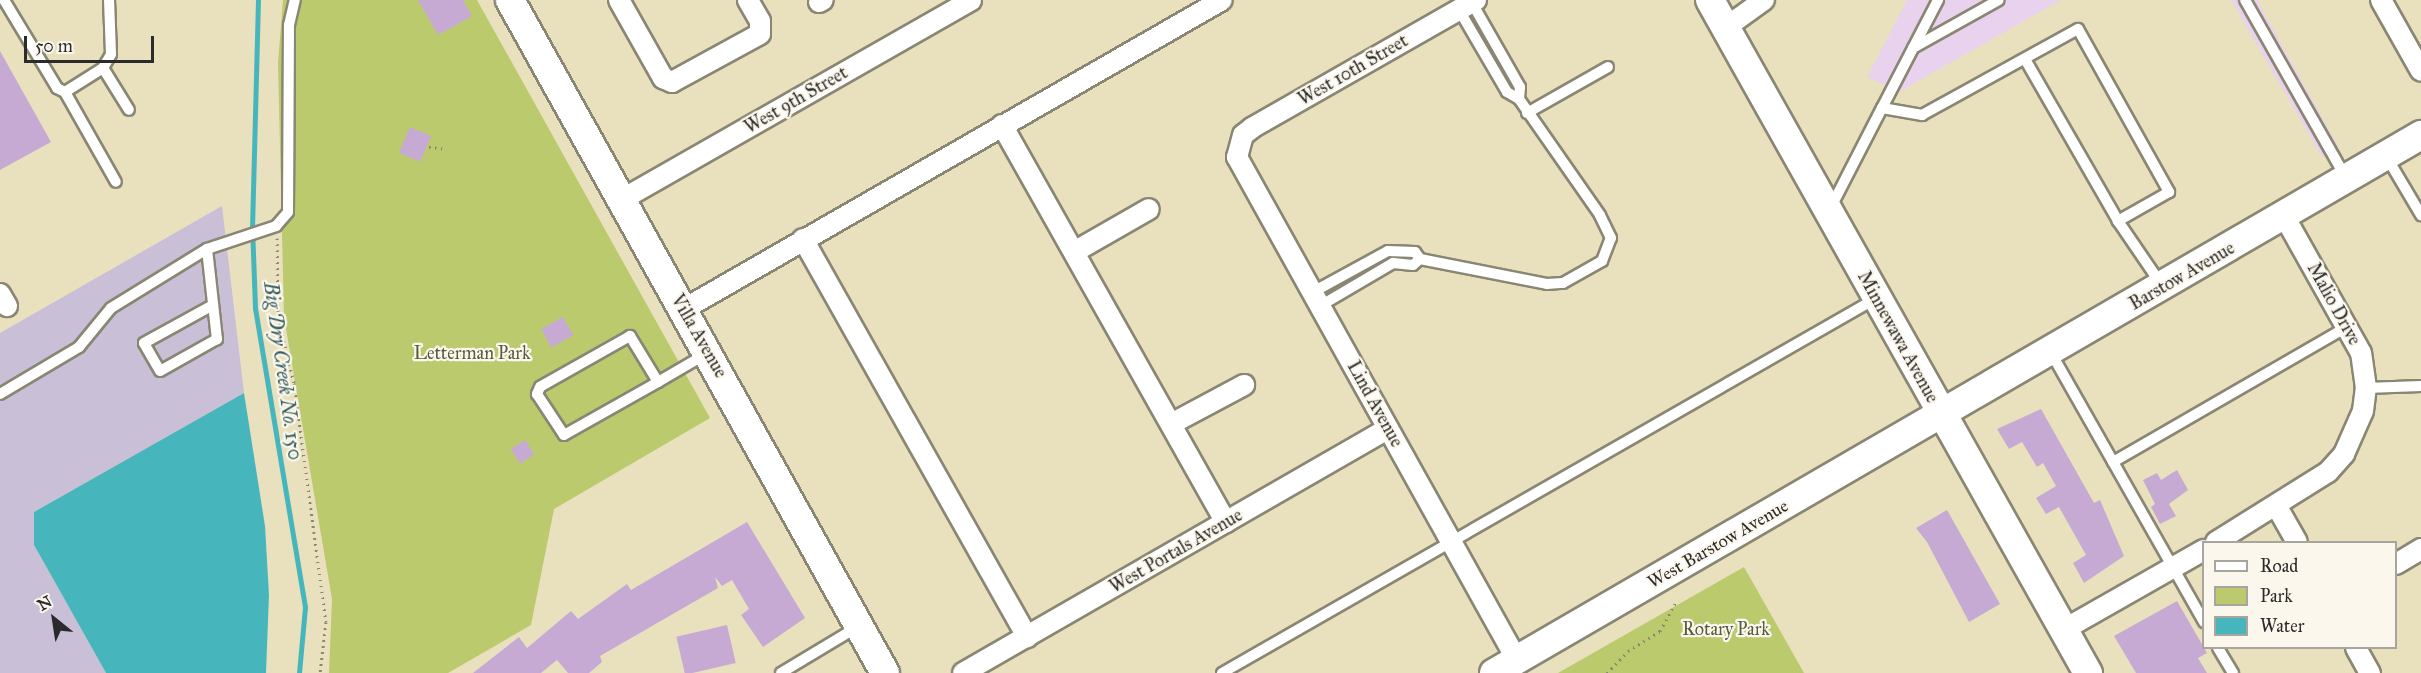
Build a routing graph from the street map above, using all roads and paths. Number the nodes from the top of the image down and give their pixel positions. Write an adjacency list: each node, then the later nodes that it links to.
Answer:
1 (4, 0): 22 (lane)
2 (109, 0): 20 (lane)
3 (295, 0): 40 (lane)
4 (510, 0): 34 (main road, Villa Avenue)
5 (619, 0): 6 (street)
6 (748, 0)
7 (971, 0): 34 (street, West 9th Street)
8 (1222, 0): 26 (street)
9 (1710, 0): 16 (main road, Minnewawa Avenue)
10 (1764, 0): 16 (street)
11 (1938, 0): 17 (lane)
12 (1998, 0): 17 (lane)
13 (2245, 0): 32 (lane)
14 (2381, 0): 21 (street)
15 (1469, 4): 25 (lane); 29 (street, West 10th Street)
16 (1725, 28): 36 (main road, Minnewawa Avenue)
17 (1913, 48): 23 (lane)
18 (2025, 59): 23 (lane); 39 (lane); 39 (lane)
19 (1608, 67): 25 (lane)
20 (103, 68): 22 (lane); 24 (lane)
21 (2421, 70)
22 (65, 92): 33 (lane)
23 (1882, 108): 36 (lane)
24 (129, 110)
25 (1527, 113): 44 (lane)
26 (1002, 125): 41 (street); 43 (street)
27 (2421, 135): 31 (main road, Barstow Avenue)
28 (429, 147): 30 (path)
29 (1237, 147): 47 (street, Lind Avenue)
30 (446, 149)
31 (2386, 156): 32 (main road, Barstow Avenue); 37 (lane)
32 (2347, 179): 38 (main road, Barstow Avenue)
33 (116, 182)
34 (621, 200): 49 (main road, Villa Avenue)
35 (1149, 208): 43 (street)
36 (1829, 212): 46 (main road, Minnewawa Avenue)
37 (2421, 215)
38 (2284, 216): 45 (main road, Barstow Avenue); 50 (street, Malio Drive)
39 (2118, 221): 45 (lane)
40 (276, 226): 42 (lane); 79 (path)
41 (803, 239): 49 (street); 75 (street)
42 (207, 249): 48 (lane); 57 (lane)
43 (1074, 252): 59 (street)
44 (1420, 260): 47 (lane); 47 (lane)
45 (2162, 287): 51 (main road, Barstow Avenue)
46 (1876, 298): 58 (main road, Minnewawa Avenue); 66 (lane)
47 (1316, 299): 60 (street, Lind Avenue)
48 (213, 305): 48 (lane)
49 (684, 309): 52 (main road, Villa Avenue)
50 (2347, 327): 56 (street, Malio Drive); 61 (lane)
51 (2050, 351): 58 (main road, Barstow Avenue); 61 (lane)
52 (709, 352): 53 (lane); 73 (main road, Villa Avenue)
53 (658, 382): 53 (lane)
54 (1244, 385): 59 (street)
55 (2421, 386): 56 (lane)
56 (2366, 388): 62 (street, Malio Drive)
57 (0, 394)
58 (1942, 416): 74 (main road, Minnewawa Avenue); 78 (main road, West Barstow Avenue)
59 (1171, 424): 63 (street)
60 (1388, 429): 63 (street, West Portals Avenue); 66 (street, Lind Avenue)
61 (2113, 462): 70 (lane)
62 (2277, 507): 64 (street, Malio Drive); 65 (street)
63 (1226, 522): 75 (street, West Portals Avenue)
64 (2219, 541)
65 (2296, 541)
66 (1451, 542): 78 (street, Lind Avenue); 83 (lane)
67 (2421, 549): 69 (street)
68 (2202, 551): 70 (street)
69 (2397, 563)
70 (2173, 568): 72 (lane); 74 (street)
71 (1676, 602): 84 (path)
72 (2202, 619)
73 (859, 626): 80 (lane); 81 (main road, Villa Avenue)
74 (2064, 630): 85 (main road, Minnewawa Avenue)
75 (1027, 637): 82 (street, West Portals Avenue)
76 (2219, 649): 86 (lane)
77 (2357, 649): 87 (street)
78 (1506, 666)
79 (321, 673)
80 (780, 673)
81 (884, 673)
82 (963, 673)
83 (1222, 673)
84 (1607, 673)
85 (2088, 673)
86 (2233, 673)
87 (2370, 673)

